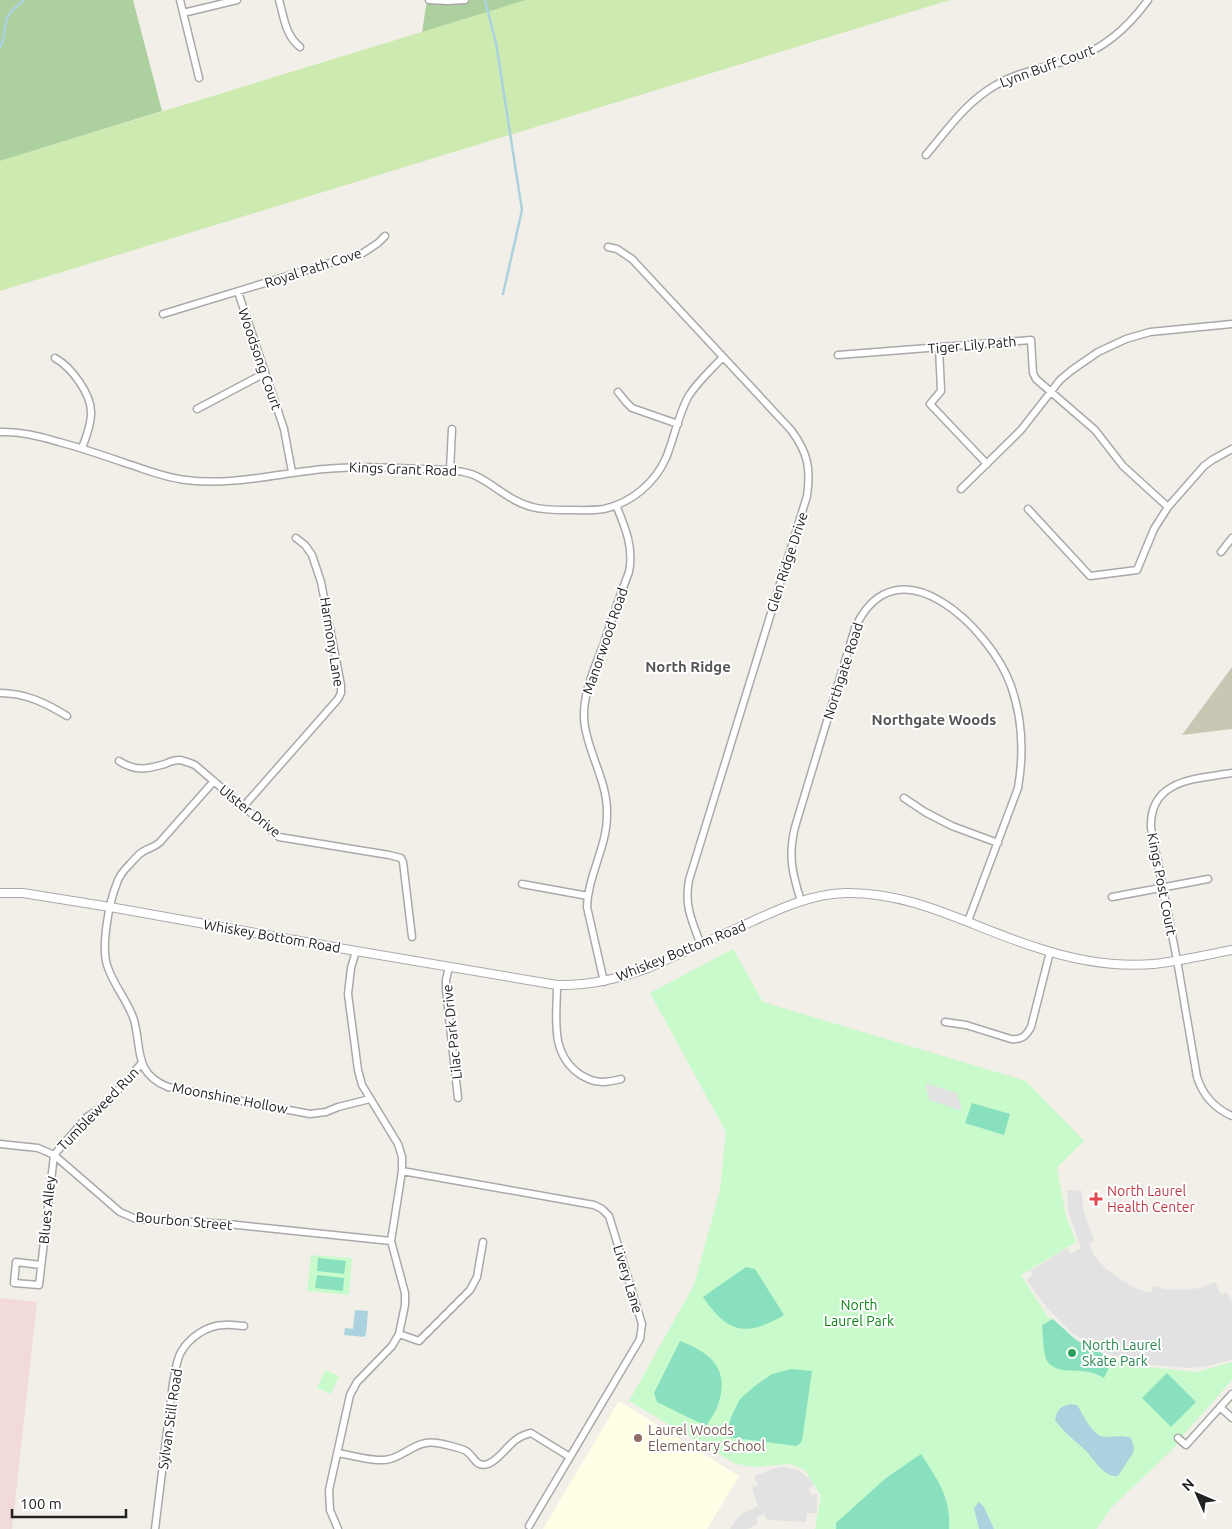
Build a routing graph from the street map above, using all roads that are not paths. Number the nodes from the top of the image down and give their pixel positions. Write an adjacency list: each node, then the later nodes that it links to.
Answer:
1 (180, 0): 7 (street)
2 (237, 0): 7 (street)
3 (280, 0): 8 (street)
4 (429, 0): 5 (street)
5 (465, 0)
6 (1148, 0): 10 (street, Lynn Buff Court)
7 (183, 13): 9 (street)
8 (300, 47)
9 (199, 78)
10 (926, 155)
11 (385, 236): 13 (street, Royal Path Cove)
12 (608, 247): 19 (street, Glen Ridge Drive)
13 (238, 292): 14 (street, Woodsong Court); 20 (street, Woodsong Court)
14 (163, 314)
15 (1232, 324): 22 (street)
16 (939, 348): 17 (street, Tiger Lily Path); 22 (street, Tiger Lily Path); 29 (street)
17 (838, 355)
18 (55, 358): 27 (street)
19 (723, 358): 24 (street, Kings Grant Road); 57 (street, Glen Ridge Drive)
20 (265, 373): 23 (street); 31 (street, Woodsong Court)
21 (618, 392): 24 (street)
22 (1050, 392): 29 (street); 34 (street, Tiger Lily Path)
23 (197, 409)
24 (678, 424): 33 (street, Kings Grant Road)
25 (452, 429): 30 (street)
26 (0, 432): 27 (street, Kings Grant Road)
27 (82, 448): 31 (street, Kings Grant Road)
28 (1232, 449): 34 (street)
29 (987, 464): 32 (street)
30 (450, 470): 31 (street, Kings Grant Road); 33 (street, Kings Grant Road)
31 (292, 472)
32 (961, 489)
33 (616, 505): 51 (street, Manorwood Road)
34 (1168, 507): 35 (street)
35 (1028, 509)
36 (296, 538): 45 (street, Harmony Lane)
37 (1232, 538): 38 (street)
38 (1221, 552)
39 (0, 693): 40 (street)
40 (67, 716)
41 (119, 761): 43 (street, Ulster Drive)
42 (1232, 773): 49 (street, Kings Post Court)
43 (214, 782): 45 (street, Ulster Drive); 54 (street)
44 (904, 798): 46 (street)
45 (242, 807): 56 (street, Ulster Drive)
46 (998, 844): 53 (street, Northgate Road); 55 (street, Northgate Road)
47 (1208, 879): 49 (street)
48 (522, 884): 51 (street)
49 (1163, 888): 52 (street); 61 (street, Kings Post Court)
50 (0, 893): 54 (street, Whiskey Bottom Road)
51 (588, 896): 63 (street, Manorwood Road)
52 (1112, 898)
53 (801, 901): 55 (street, Whiskey Bottom Road); 57 (street, Whiskey Bottom Road)
54 (110, 907): 59 (street, Whiskey Bottom Road); 66 (street)
55 (968, 922): 60 (street, Whiskey Bottom Road)
56 (412, 938)
57 (701, 945): 63 (street, Whiskey Bottom Road)
58 (1232, 950): 61 (street, Whiskey Bottom Road)
59 (356, 951): 62 (street, Whiskey Bottom Road); 69 (street)
60 (1050, 952): 61 (street, Whiskey Bottom Road); 65 (street)
61 (1177, 960): 70 (street, Kings Post Court)
62 (449, 966): 64 (street, Whiskey Bottom Road); 68 (street, Lilac Park Drive)
63 (604, 982): 64 (street, Whiskey Bottom Road)
64 (557, 985): 67 (street)
65 (945, 1022)
66 (142, 1064): 69 (street, Moonshine Hollow); 72 (street, Tumbleweed Run)
67 (621, 1078)
68 (458, 1098)
69 (370, 1099): 73 (street)
70 (1232, 1116)
71 (0, 1144): 72 (street, Bourbon Street)
72 (54, 1155): 74 (street, Bourbon Street); 76 (street, Blues Alley)
73 (402, 1171): 74 (street); 84 (street, Livery Lane)
74 (391, 1241): 78 (street)
75 (483, 1242): 78 (street)
76 (41, 1265): 76 (street, Blues Alley)
77 (244, 1326): 86 (street, Sylvan Still Road)
78 (398, 1334): 83 (street)
79 (1232, 1394): 80 (street)
80 (1220, 1407): 81 (street); 82 (street)
81 (1232, 1418)
82 (1178, 1438)
83 (337, 1453): 84 (street); 87 (street)
84 (570, 1457): 85 (street, Livery Lane)
85 (529, 1526)
86 (155, 1529)
87 (338, 1529)

